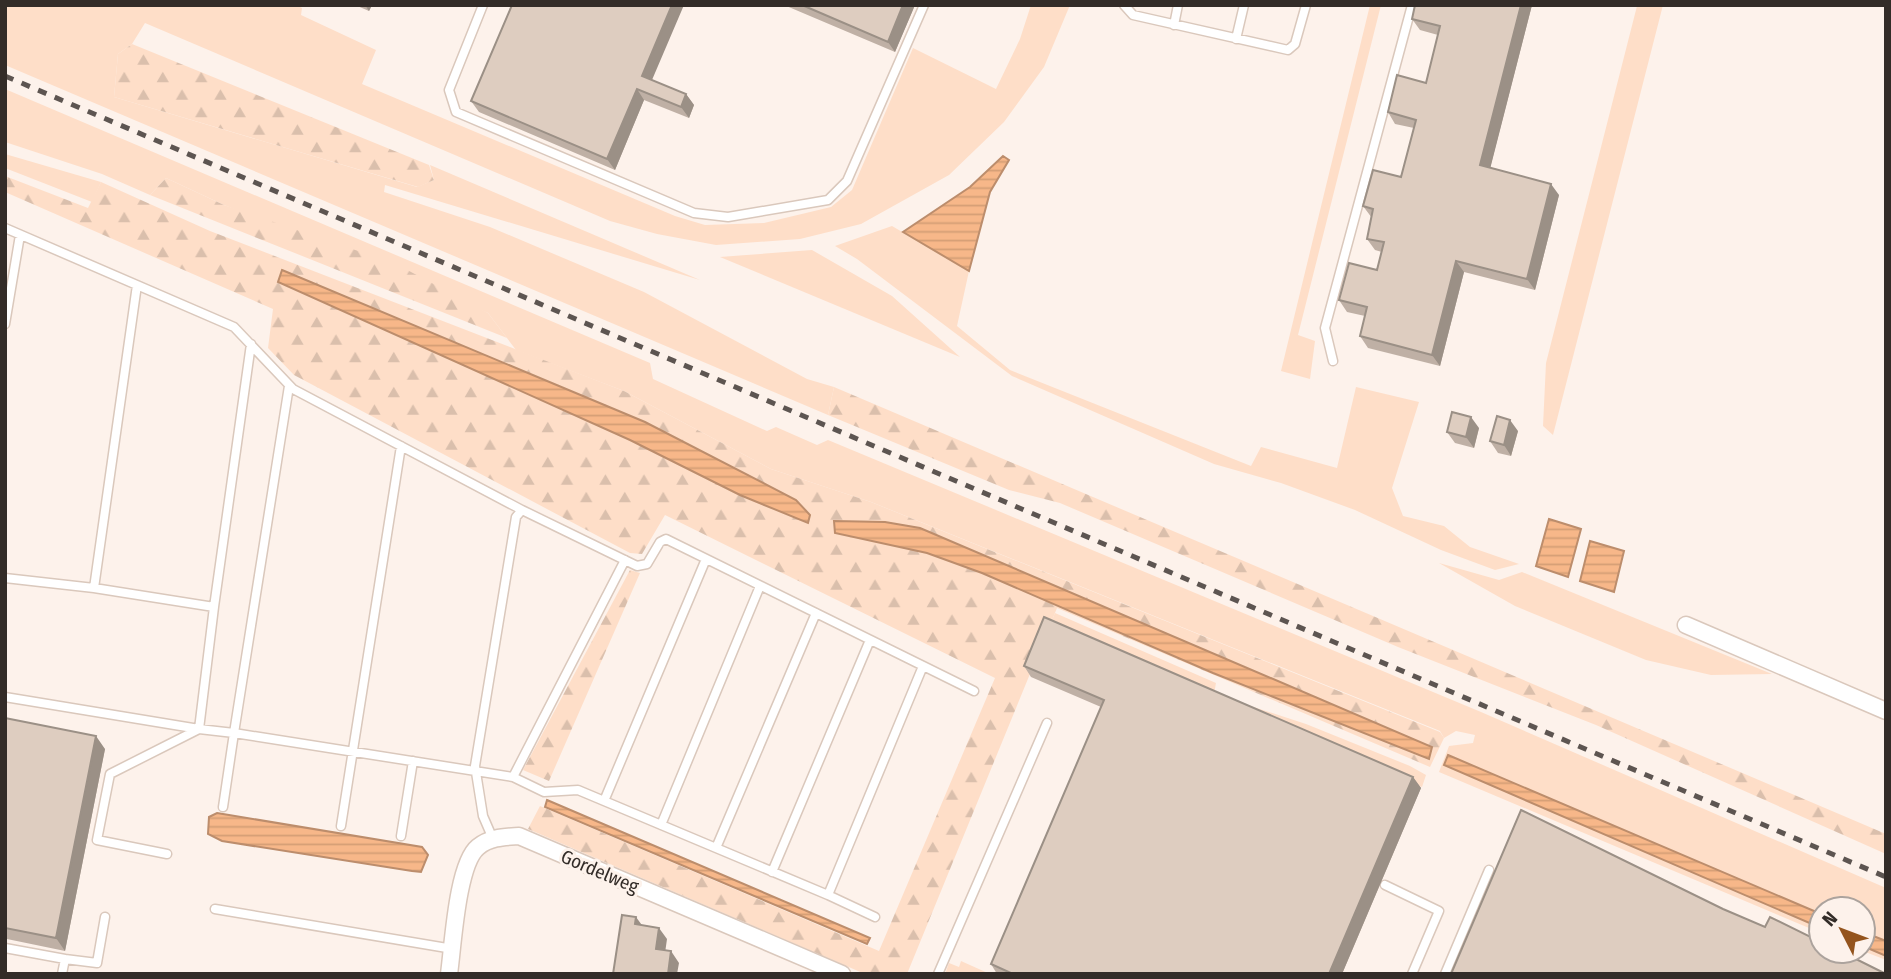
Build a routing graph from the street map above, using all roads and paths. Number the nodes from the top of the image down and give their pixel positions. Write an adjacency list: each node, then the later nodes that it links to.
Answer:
1 (483, 5): 2 (lane)
2 (924, 5)
3 (1124, 5): 8 (lane)
4 (1178, 5): 8 (lane)
5 (1244, 5): 9 (lane)
6 (1306, 5): 9 (lane)
7 (1412, 5): 15 (lane)
8 (1174, 24): 9 (lane)
9 (1236, 38)
10 (5, 228): 11 (lane)
11 (20, 234): 12 (lane); 13 (lane)
12 (137, 285): 14 (lane); 23 (lane)
13 (5, 324)
14 (251, 344): 16 (lane); 24 (lane)
15 (1334, 361)
16 (289, 386): 17 (lane); 34 (lane)
17 (401, 446): 18 (lane); 35 (lane)
18 (522, 510): 20 (lane); 37 (lane)
19 (706, 559): 20 (lane); 22 (lane); 39 (lane)
20 (625, 560): 38 (lane)
21 (5, 578): 23 (lane)
22 (760, 586): 25 (lane); 41 (lane)
23 (94, 588): 24 (lane)
24 (214, 607): 33 (lane)
25 (816, 614): 27 (lane); 45 (lane)
26 (1686, 625): 31 (street)
27 (870, 640): 28 (lane); 48 (lane)
28 (923, 666): 29 (lane); 50 (lane)
29 (974, 691)
30 (5, 697): 33 (lane)
31 (1886, 711)
32 (1047, 723): 60 (lane)
33 (199, 729): 34 (lane); 46 (lane)
34 (234, 733): 35 (lane); 40 (lane)
35 (353, 751): 36 (lane); 42 (lane)
36 (413, 761): 37 (lane); 43 (lane)
37 (476, 771): 38 (lane); 44 (lane)
38 (513, 777): 39 (lane)
39 (604, 801): 41 (lane)
40 (223, 807)
41 (660, 825): 45 (lane)
42 (341, 826)
43 (401, 836)
44 (493, 839): 55 (street); 59 (street, Gordelweg)
45 (716, 848): 48 (lane)
46 (167, 854)
47 (1489, 870): 62 (lane)
48 (772, 872): 50 (lane)
49 (1385, 885): 61 (lane)
50 (828, 895): 53 (lane)
51 (215, 909): 55 (lane)
52 (105, 917): 56 (lane)
53 (874, 917)
54 (5, 948): 56 (lane)
55 (453, 949): 58 (street)
56 (65, 959): 57 (lane)
57 (62, 974)
58 (449, 974)
59 (842, 974)
60 (938, 974)
61 (1412, 974)
62 (1445, 974)

